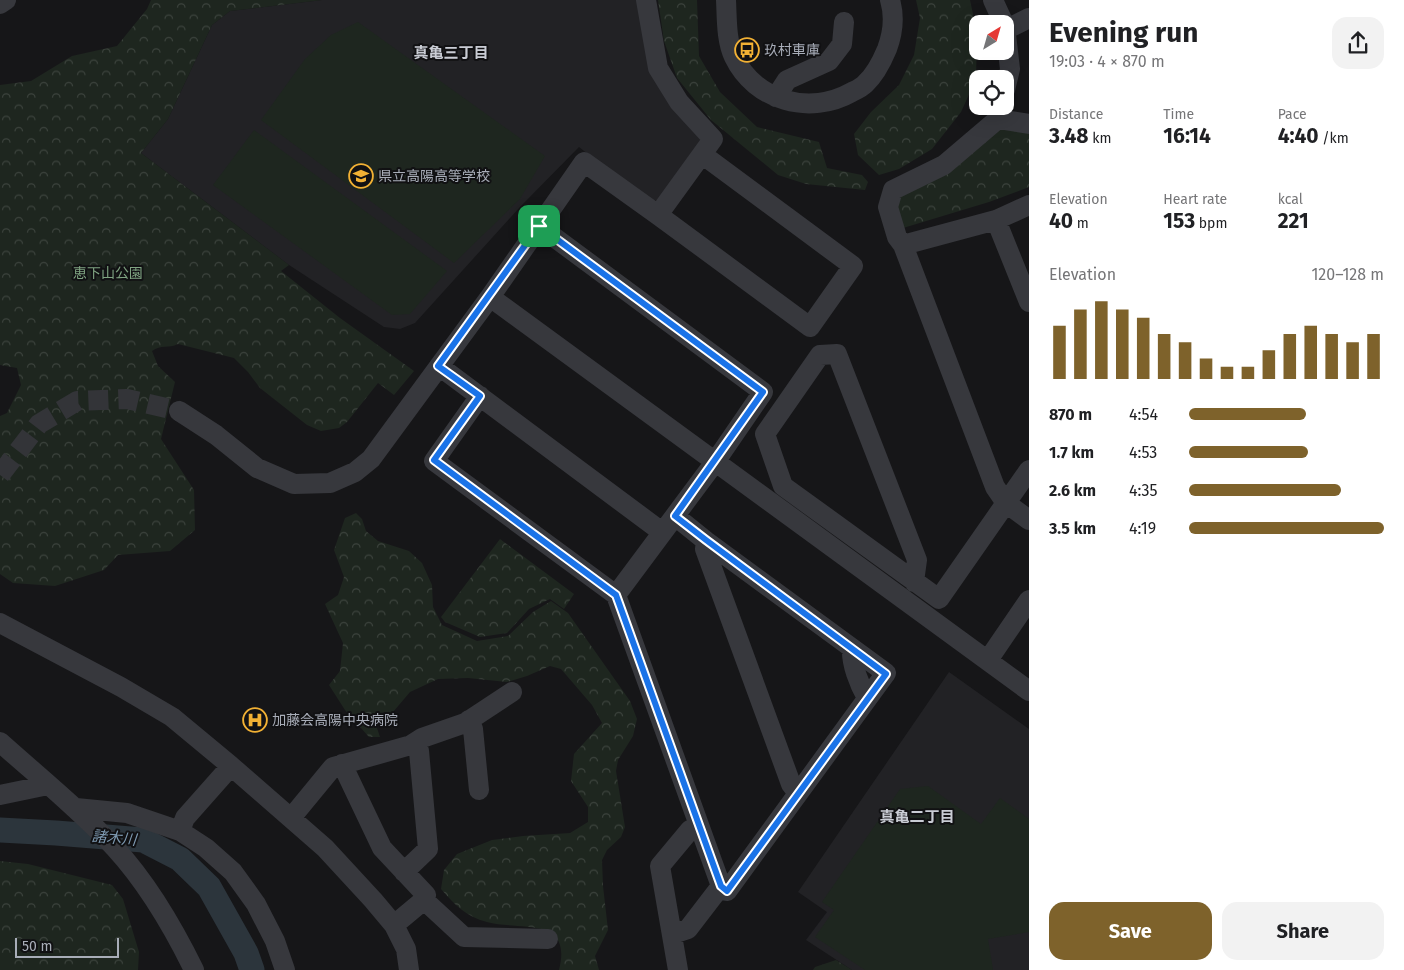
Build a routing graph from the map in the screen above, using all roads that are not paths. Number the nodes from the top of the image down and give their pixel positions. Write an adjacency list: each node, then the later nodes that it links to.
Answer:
1 (6, 0): 6 (street)
2 (646, 0): 15 (street)
3 (726, 0): 11 (street)
4 (890, 0): 11 (street)
5 (993, 0): 7 (street)
6 (0, 4)
7 (1000, 15)
8 (1029, 18): 10 (street)
9 (844, 22): 11 (street)
10 (1014, 23)
11 (776, 97)
12 (997, 115): 20 (street)
13 (1007, 115): 14 (street)
14 (1029, 124)
15 (702, 155): 17 (street); 17 (street)
16 (1029, 204): 18 (street)
17 (658, 215): 19 (street)
18 (996, 220): 20 (street); 22 (street)
19 (539, 226): 21 (street); 26 (street)
20 (903, 245): 28 (street)
21 (490, 297): 23 (street); 26 (street)
22 (1029, 302)
23 (438, 366): 24 (street); 25 (street)
24 (480, 396): 31 (street); 34 (street)
25 (179, 411)
26 (715, 462): 29 (street); 38 (street)
27 (1029, 470): 28 (street)
28 (1006, 503): 30 (street); 33 (street)
29 (675, 516): 31 (street); 32 (street)
30 (1029, 520)
31 (662, 532): 34 (street)
32 (706, 540): 37 (street); 49 (street)
33 (914, 582): 33 (street)
34 (616, 595): 53 (street)
35 (1029, 600): 38 (street)
36 (0, 623): 46 (street)
37 (852, 648): 41 (street); 41 (street)
38 (988, 660): 39 (street)
39 (1029, 691)
40 (512, 692): 42 (street)
41 (867, 698): 49 (street)
42 (469, 720): 44 (street); 48 (street)
43 (0, 742): 47 (street)
44 (416, 742): 45 (street); 55 (street)
45 (342, 764): 52 (street); 55 (street)
46 (232, 766): 52 (street); 54 (street)
47 (48, 784): 50 (street); 51 (street)
48 (479, 790)
49 (798, 793): 56 (street)
50 (0, 795)
51 (80, 812): 54 (street); 61 (street)
52 (291, 818): 58 (street)
53 (699, 826): 56 (street); 59 (street)
54 (180, 831): 62 (street)
55 (404, 872): 57 (street)
56 (721, 886): 59 (street)
57 (424, 900): 58 (street); 60 (street)
58 (394, 925): 63 (street)
59 (673, 934): 64 (street)
60 (548, 939)
61 (194, 970)
62 (285, 970)
63 (410, 970)
64 (678, 970)

